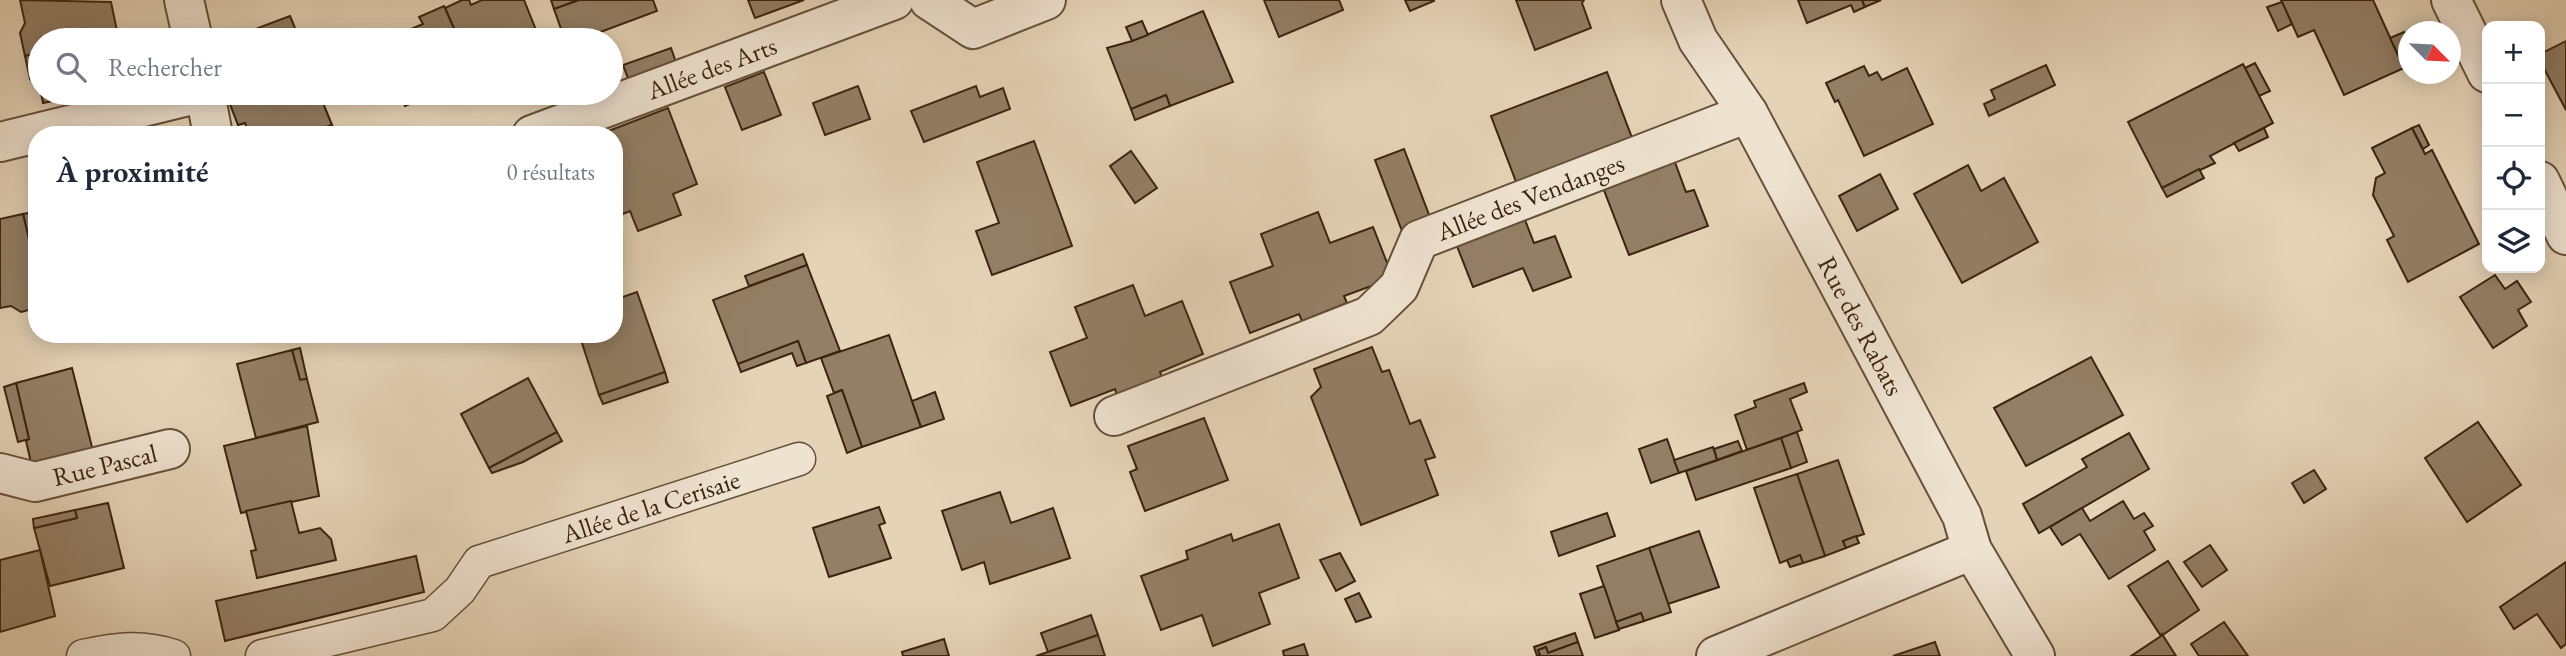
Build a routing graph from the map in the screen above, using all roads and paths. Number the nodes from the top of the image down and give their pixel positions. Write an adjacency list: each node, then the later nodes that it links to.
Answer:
1 (184, 0): 7 (street)
2 (894, 0): 9 (street, Allée des Arts)
3 (929, 0): 4 (street)
4 (1046, 0)
5 (1681, 0): 13 (street, Rue des Rabats)
6 (2451, 0): 8 (street)
7 (190, 28)
8 (2482, 63)
9 (623, 101)
10 (153, 105): 14 (street)
11 (205, 105): 15 (street)
12 (612, 105): 16 (street, Allée des Arts)
13 (1748, 113): 21 (street, Allée des Vendanges); 25 (street, Rue des Rabats)
14 (66, 126)
15 (211, 126)
16 (556, 126)
17 (28, 135): 18 (street)
18 (0, 142)
19 (2545, 191): 20 (street)
20 (2566, 234)
21 (1114, 416)
22 (170, 449): 24 (street, Rue Pascal)
23 (799, 458): 28 (lane, Allée de la Cerisaie)
24 (0, 473)
25 (1972, 550): 29 (street); 30 (street, Rue des Rabats)
26 (83, 656): 27 (lane)
27 (174, 656)
28 (262, 656)
29 (1716, 656)
30 (2035, 656)

